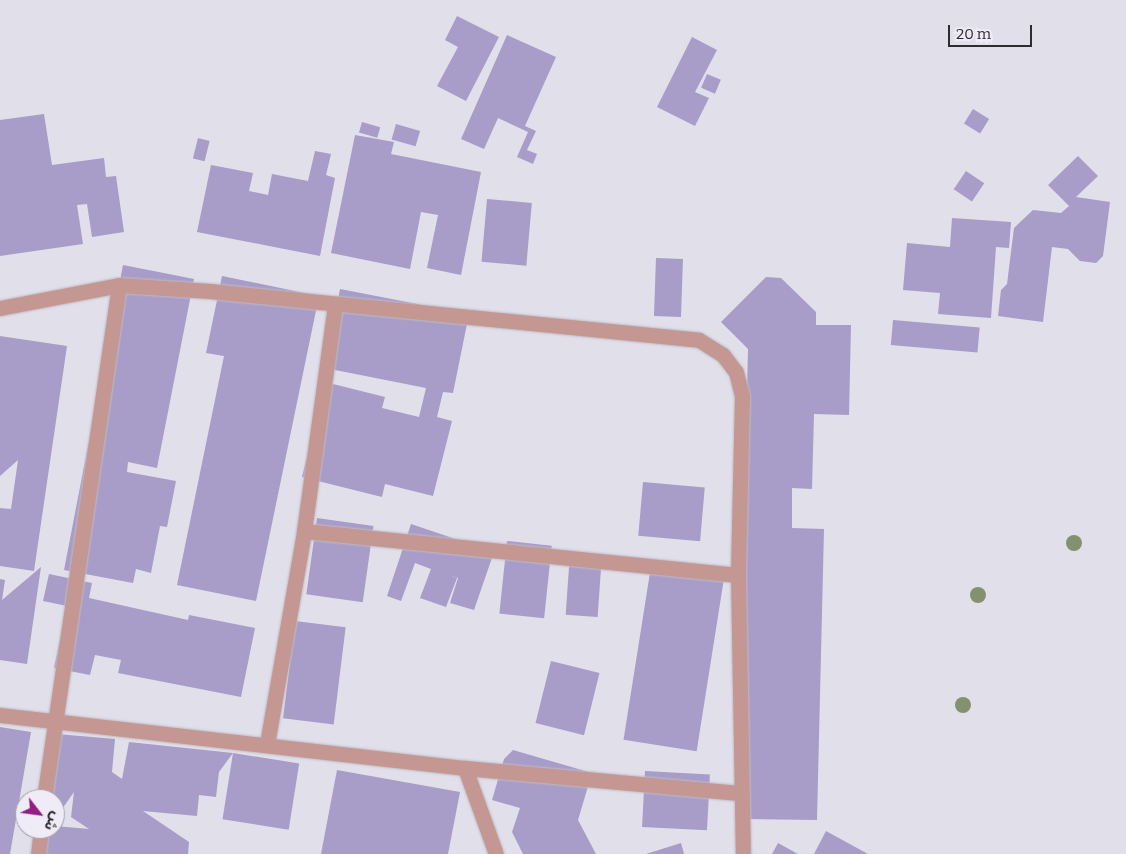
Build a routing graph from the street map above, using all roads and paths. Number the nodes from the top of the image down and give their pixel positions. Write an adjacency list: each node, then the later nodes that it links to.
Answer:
1 (119, 285): 2 (street); 3 (street); 7 (street)
2 (335, 305): 4 (street); 5 (street)
3 (0, 308)
4 (304, 531): 5 (street); 8 (street)
5 (738, 576): 11 (street)
6 (0, 715): 7 (street)
7 (52, 722): 8 (street); 10 (street)
8 (267, 744): 9 (street)
9 (465, 768): 11 (street); 14 (street)
10 (45, 789)
11 (740, 793): 15 (street)
12 (40, 839): 13 (street)
13 (38, 854)
14 (496, 854)
15 (743, 854)

